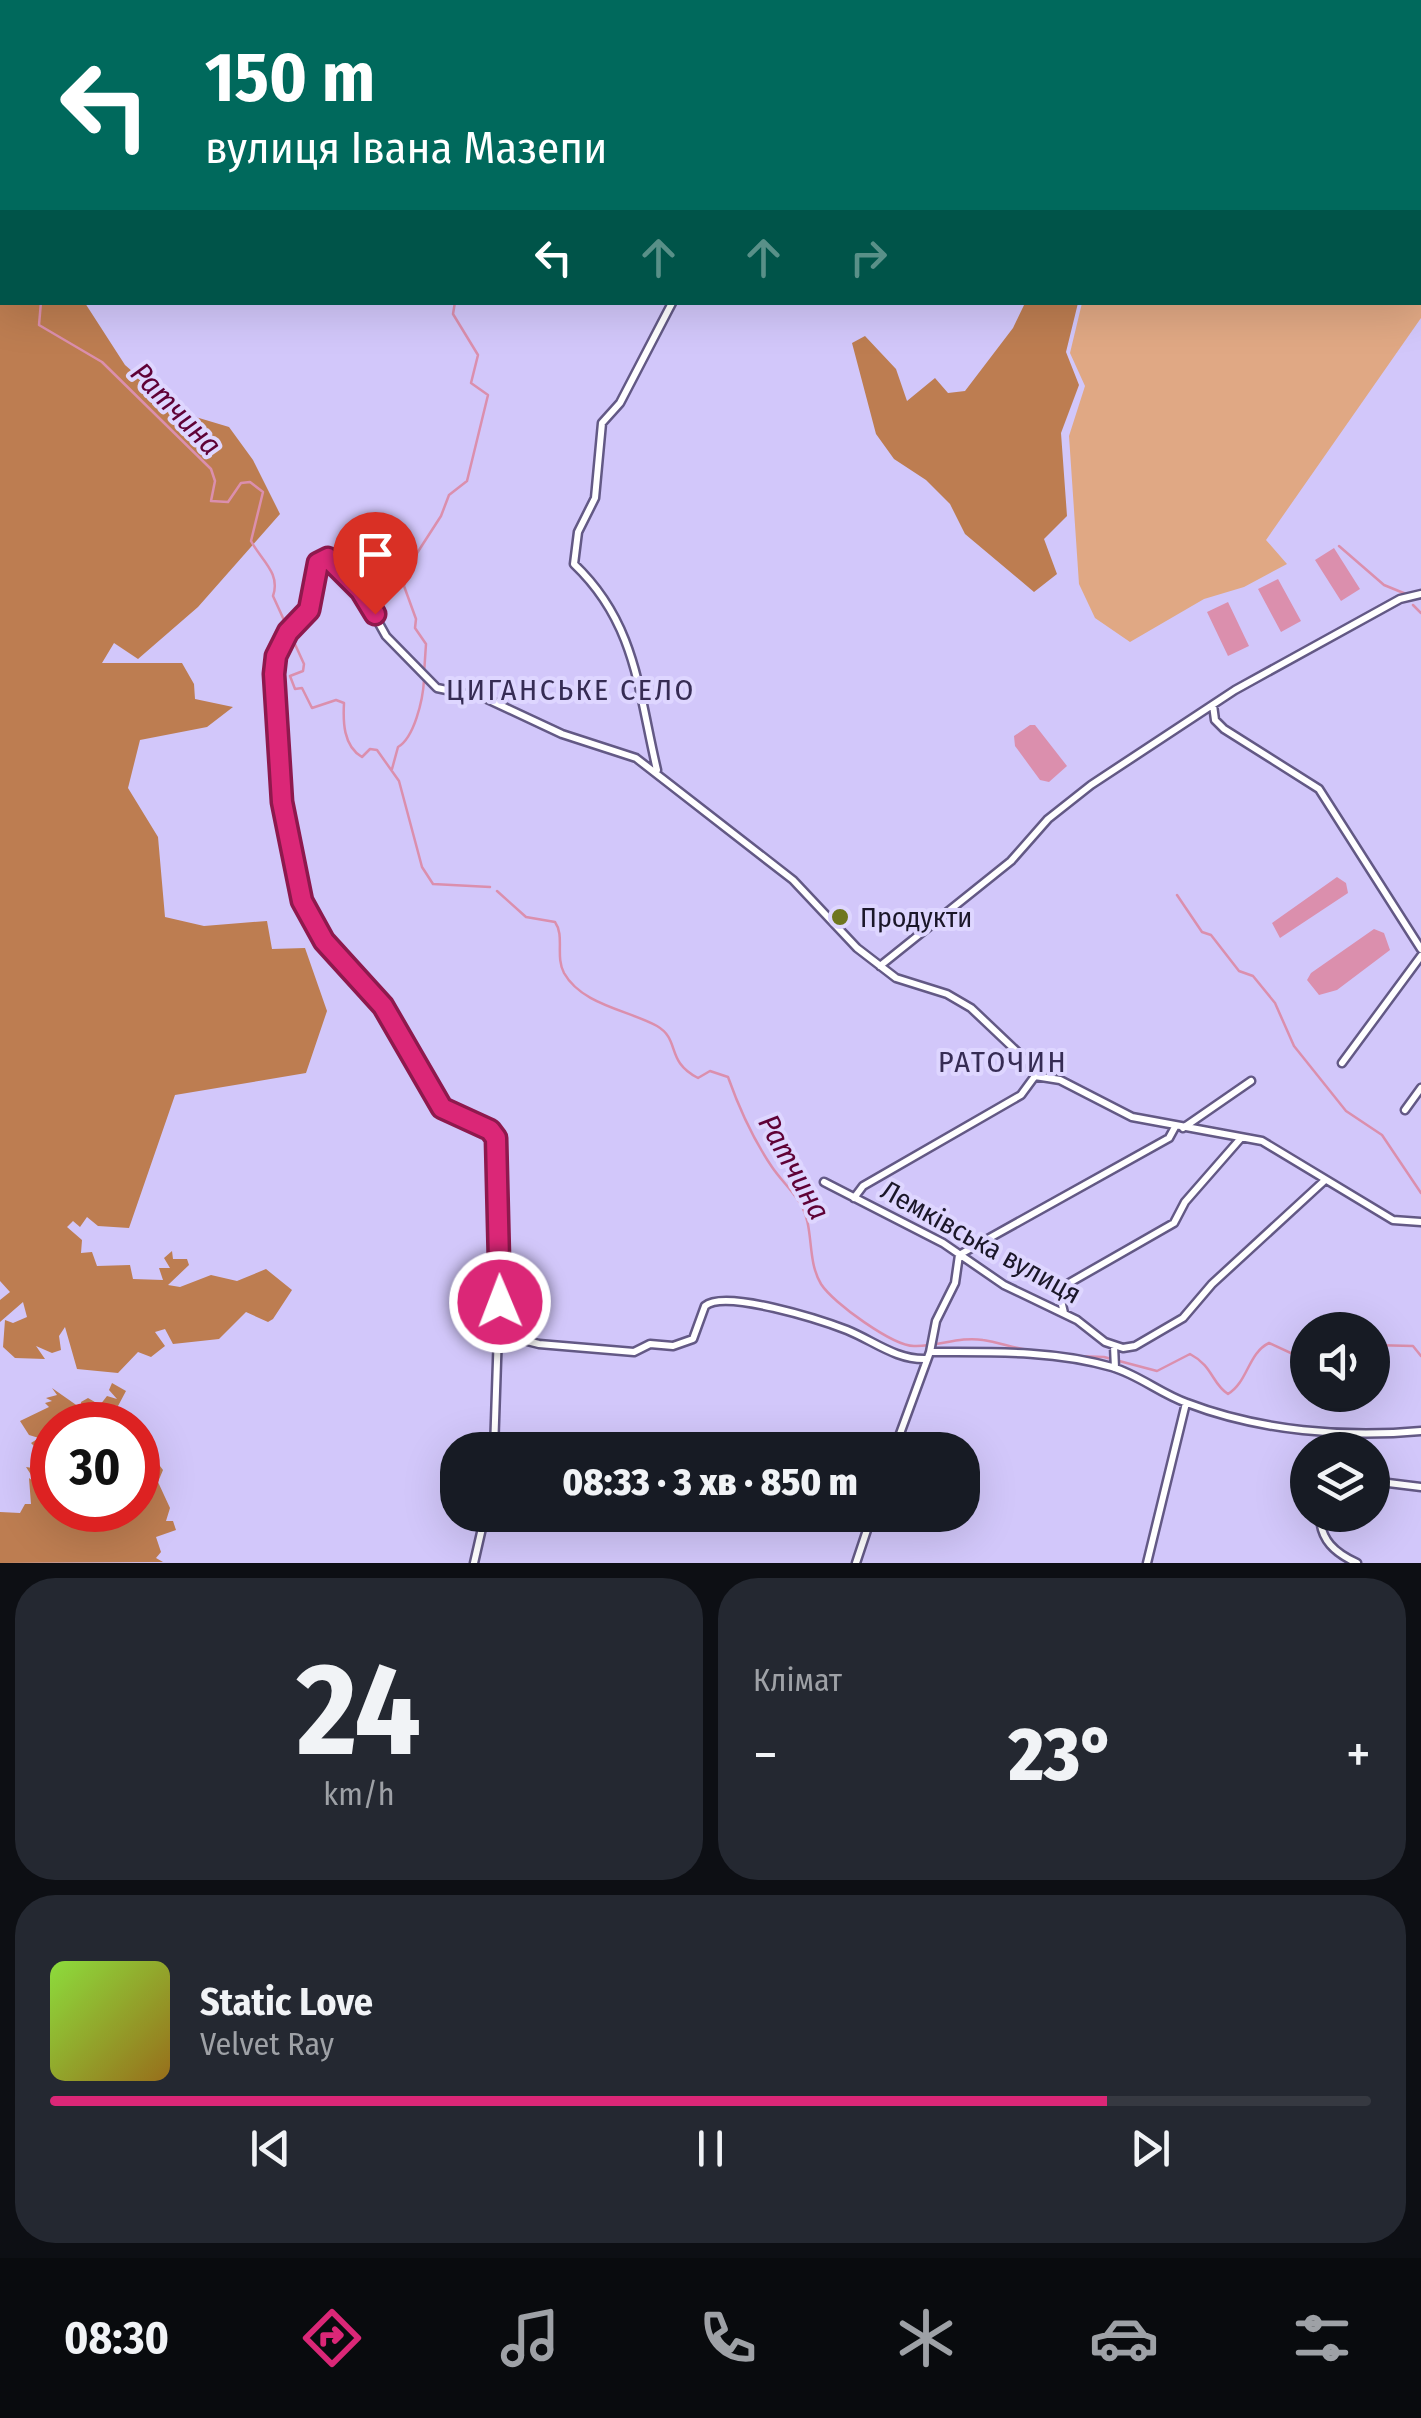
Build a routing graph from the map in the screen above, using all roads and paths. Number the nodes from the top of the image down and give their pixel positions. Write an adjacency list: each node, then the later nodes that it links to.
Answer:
1 (671, 305): 4 (street)
2 (1421, 594): 3 (street)
3 (1213, 705): 5 (street); 6 (street)
4 (657, 772): 6 (street); 19 (street)
5 (1421, 952): 7 (street)
6 (880, 966): 8 (street)
7 (1342, 1063)
8 (1035, 1076): 12 (street); 16 (street)
9 (1250, 1081): 12 (street)
10 (1421, 1088): 11 (street)
11 (1405, 1110)
12 (1179, 1128): 13 (street); 18 (street)
13 (1242, 1137): 14 (street); 20 (street)
14 (1324, 1181): 17 (street); 22 (street)
15 (824, 1182): 16 (street, Лемківська вулиця)
16 (854, 1198): 18 (street, Лемківська вулиця)
17 (1421, 1222)
18 (959, 1255): 20 (street, Лемківська вулиця); 21 (street)
19 (500, 1302): 21 (street); 25 (street)
20 (1064, 1314): 22 (street, Лемківська вулиця)
21 (929, 1352): 22 (street); 26 (street)
22 (1116, 1358): 23 (street)
23 (1186, 1403): 27 (street); 37 (street)
24 (1421, 1431): 28 (street)
25 (495, 1432)
26 (900, 1432)
27 (1322, 1432)
28 (1390, 1432)
29 (1390, 1483): 30 (street)
30 (1421, 1487)
31 (482, 1532): 35 (street)
32 (866, 1532): 36 (street)
33 (1322, 1532): 34 (street)
34 (1352, 1562)
35 (474, 1563)
36 (856, 1563)
37 (1147, 1563)

